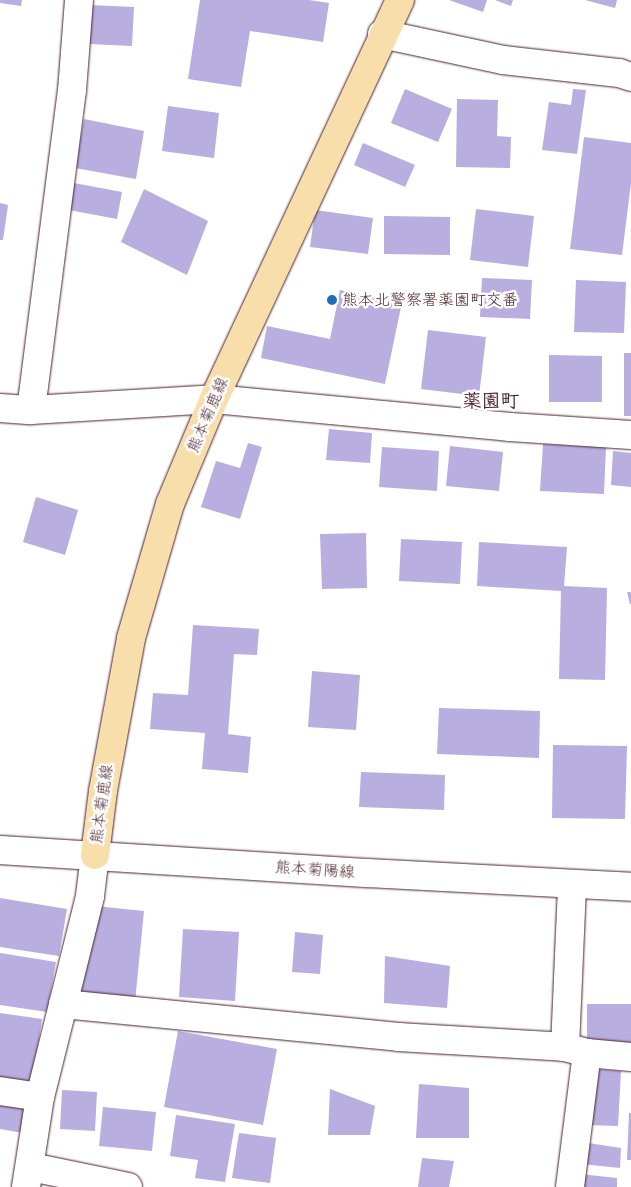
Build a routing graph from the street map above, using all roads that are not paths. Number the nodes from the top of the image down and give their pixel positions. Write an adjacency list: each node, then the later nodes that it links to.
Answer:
1 (80, 0): 7 (street)
2 (400, 0): 3 (main road, 熊本菊鹿線)
3 (382, 34): 4 (street); 5 (main road, 熊本菊鹿線)
4 (631, 78)
5 (214, 399): 7 (street); 8 (street); 10 (main road, 熊本菊鹿線)
6 (0, 408): 7 (street)
7 (30, 410)
8 (631, 435)
9 (0, 850): 10 (street, 熊本菊陽線)
10 (95, 855): 11 (street, 熊本菊陽線); 13 (street)
11 (572, 884): 12 (street, 熊本菊陽線); 14 (street)
12 (631, 886)
13 (63, 1004): 14 (street); 17 (street)
14 (576, 1050): 15 (street); 20 (street)
15 (631, 1057)
16 (0, 1091): 17 (street)
17 (40, 1096): 18 (street)
18 (28, 1177): 19 (street)
19 (128, 1187)
20 (570, 1187)

